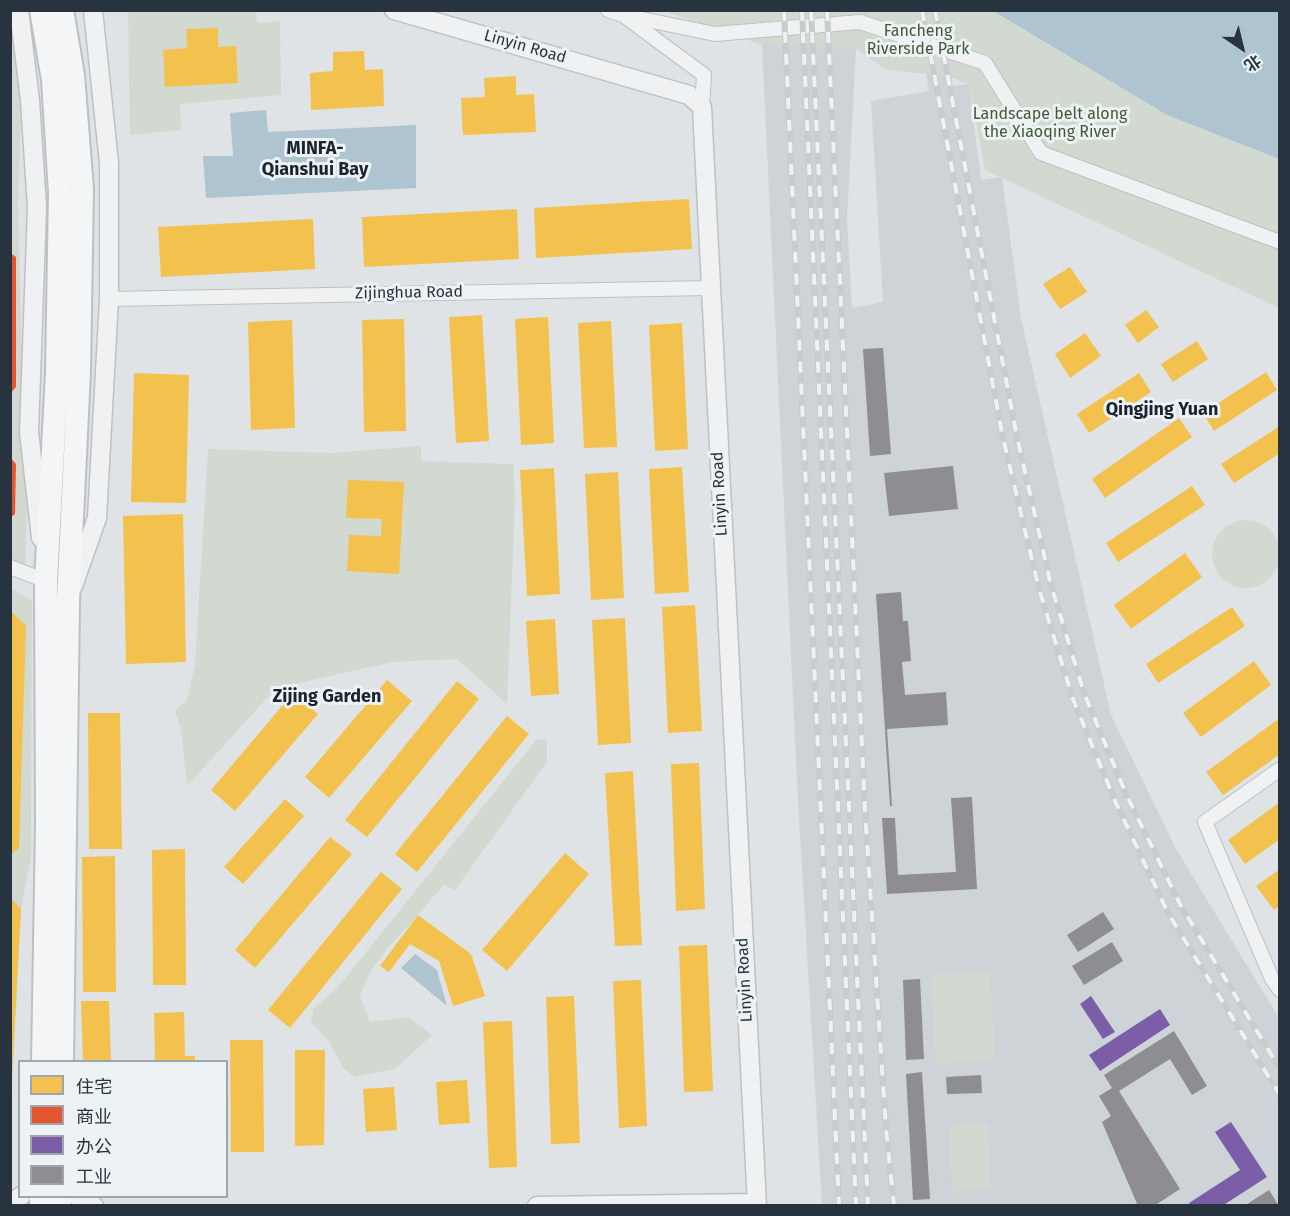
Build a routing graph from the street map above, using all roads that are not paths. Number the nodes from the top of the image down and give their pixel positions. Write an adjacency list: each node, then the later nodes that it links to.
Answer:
1 (19, 10): 14 (street)
2 (41, 10): 12 (main road)
3 (62, 10): 12 (main road)
4 (93, 10): 11 (street)
5 (394, 10): 8 (street, Linyin Road)
6 (608, 10): 7 (street)
7 (623, 15): 8 (street); 9 (street)
8 (702, 107): 10 (street, Linyin Road)
9 (1280, 242)
10 (710, 288): 11 (street, Zijinghua Road); 21 (street, Linyin Road)
11 (109, 299): 15 (street)
12 (68, 372): 14 (main road); 15 (main road)
13 (10, 567): 14 (street)
14 (46, 581): 18 (main road)
15 (68, 602): 19 (main road)
16 (1280, 769): 17 (street)
17 (1280, 990)
18 (43, 1060)
19 (62, 1060)
20 (79, 1198): 22 (street)
21 (757, 1204): 23 (street)
22 (94, 1206)
23 (537, 1206)

